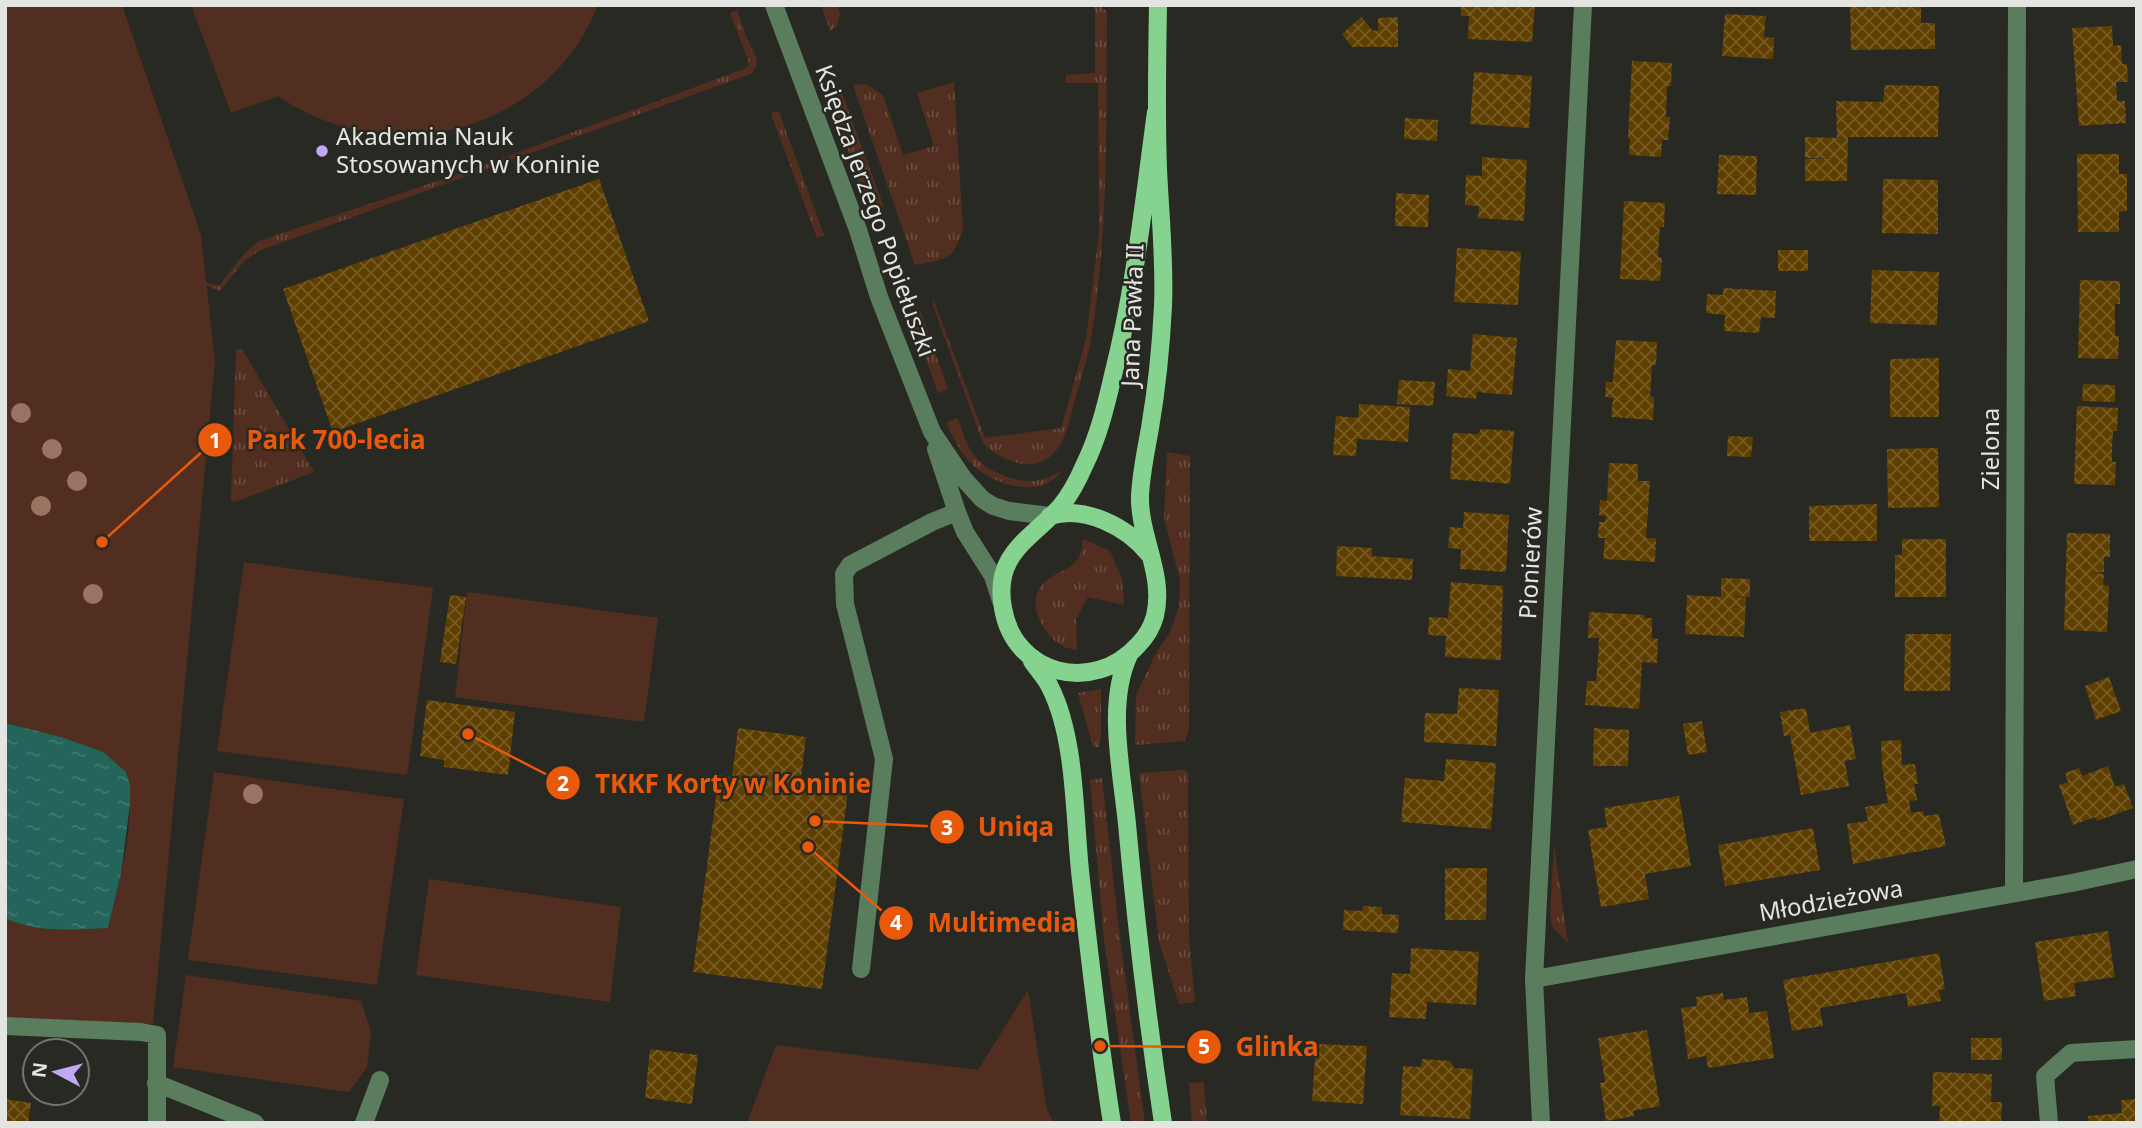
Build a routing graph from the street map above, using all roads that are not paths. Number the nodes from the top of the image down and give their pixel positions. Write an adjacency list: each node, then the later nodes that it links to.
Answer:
1 (774, 5): 6 (street, Księdza Jerzego Popiełuszki)
2 (1158, 5): 5 (main road, Jana Pawła II)
3 (1583, 5): 16 (street, Pionierów)
4 (2017, 5): 14 (street, Zielona)
5 (1156, 112): 8 (main road, Jana Pawła II); 9 (main road, Jana Pawła II)
6 (932, 432): 7 (street, Księdza Jerzego Popiełuszki); 8 (street, Księdza Jerzego Popiełuszki)
7 (957, 512): 10 (street, Księdza Jerzego Popiełuszki); 15 (street)
8 (1049, 516): 9 (main road); 10 (main road)
9 (1153, 559): 12 (main road)
10 (1001, 601): 11 (main road)
11 (1026, 653): 12 (main road); 24 (main road)
12 (1129, 655): 25 (main road)
13 (2137, 869): 14 (street, Młodzieżowa)
14 (2014, 892): 16 (street, Młodzieżowa)
15 (861, 969)
16 (1534, 979): 26 (street, Pionierów)
17 (5, 1026): 20 (street)
18 (2137, 1049): 27 (street)
19 (380, 1080): 23 (street)
20 (156, 1083): 21 (street); 22 (street)
21 (157, 1123)
22 (255, 1123)
23 (364, 1123)
24 (1112, 1123)
25 (1163, 1123)
26 (1541, 1123)
27 (2049, 1123)

